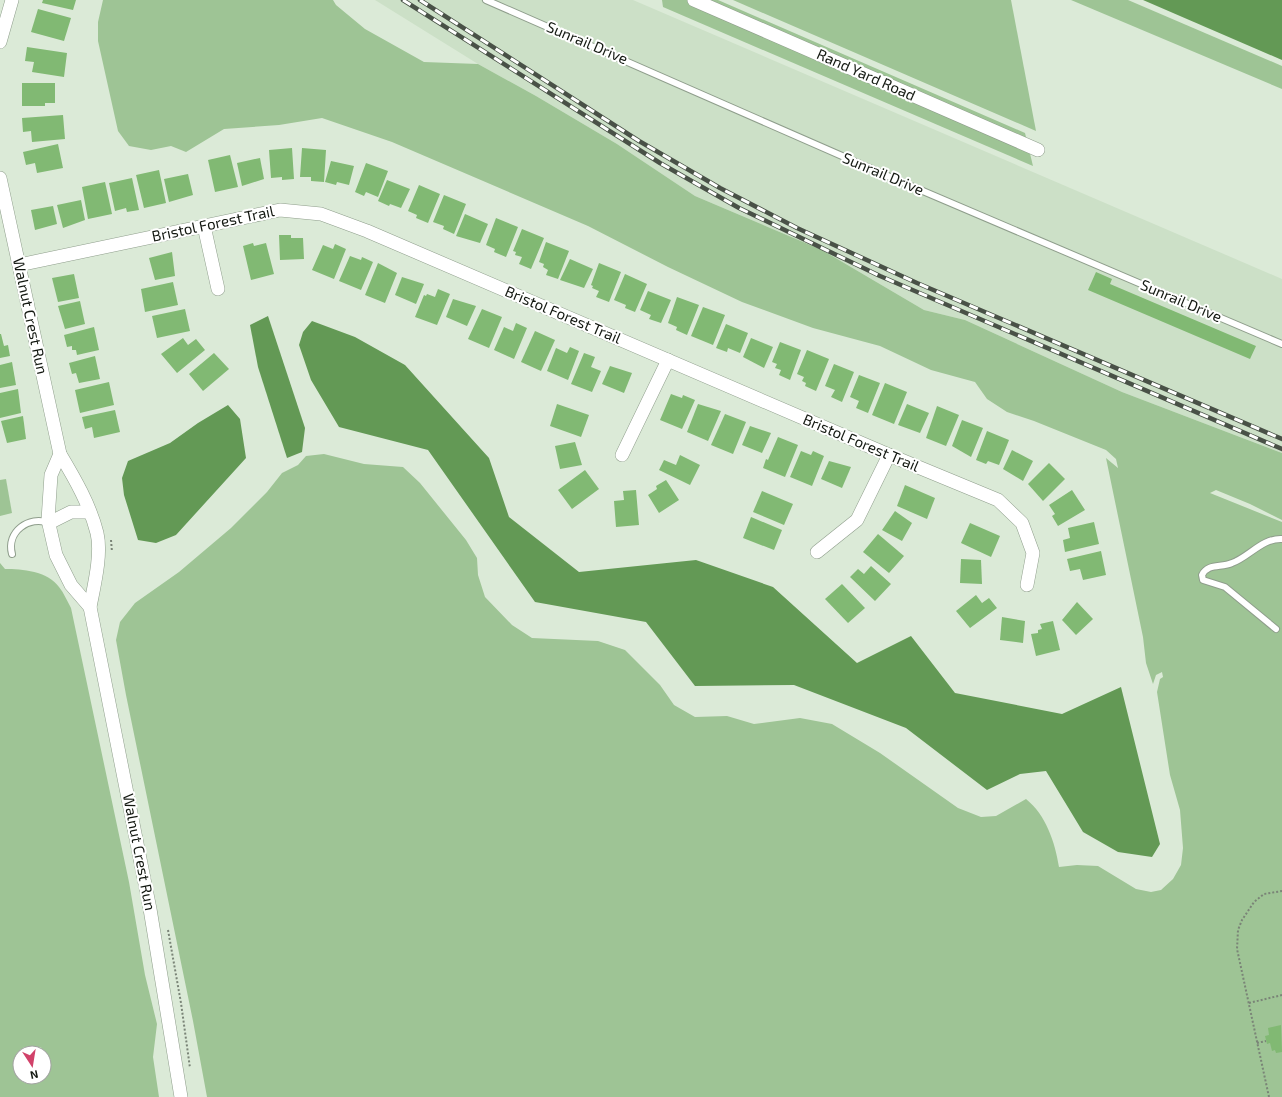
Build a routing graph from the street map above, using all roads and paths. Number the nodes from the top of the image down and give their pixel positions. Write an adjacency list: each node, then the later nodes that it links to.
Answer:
1 (12, 0): 4 (street)
2 (486, 0): 10 (lane, Sunrail Drive)
3 (694, 0): 5 (street, Rand Yard Road)
4 (0, 42)
5 (1038, 150)
6 (0, 178): 8 (street, Walnut Crest Run)
7 (204, 226): 8 (street, Bristol Forest Trail); 9 (street); 11 (street, Bristol Forest Trail)
8 (19, 265): 12 (street, Walnut Crest Run)
9 (218, 290)
10 (1282, 344)
11 (668, 360): 13 (street); 14 (street, Bristol Forest Trail)
12 (60, 454): 15 (street, Walnut Crest Run); 16 (street, Walnut Crest Run)
13 (622, 455)
14 (889, 456): 19 (street); 22 (street, Bristol Forest Trail)
15 (89, 512): 16 (street); 23 (street, Walnut Crest Run)
16 (49, 523): 20 (lane); 23 (street, Walnut Crest Run)
17 (111, 538): 21 (path)
18 (1282, 539): 24 (lane)
19 (817, 552)
20 (12, 554)
21 (112, 556)
22 (1027, 585)
23 (90, 607): 32 (street, Walnut Crest Run)
24 (1276, 628)
25 (1282, 891): 28 (path)
26 (166, 923): 31 (path)
27 (1282, 995): 28 (path)
28 (1249, 1003): 30 (path)
29 (1266, 1041): 30 (path)
30 (1257, 1043): 33 (path)
31 (191, 1074)
32 (181, 1097)
33 (1269, 1097)

